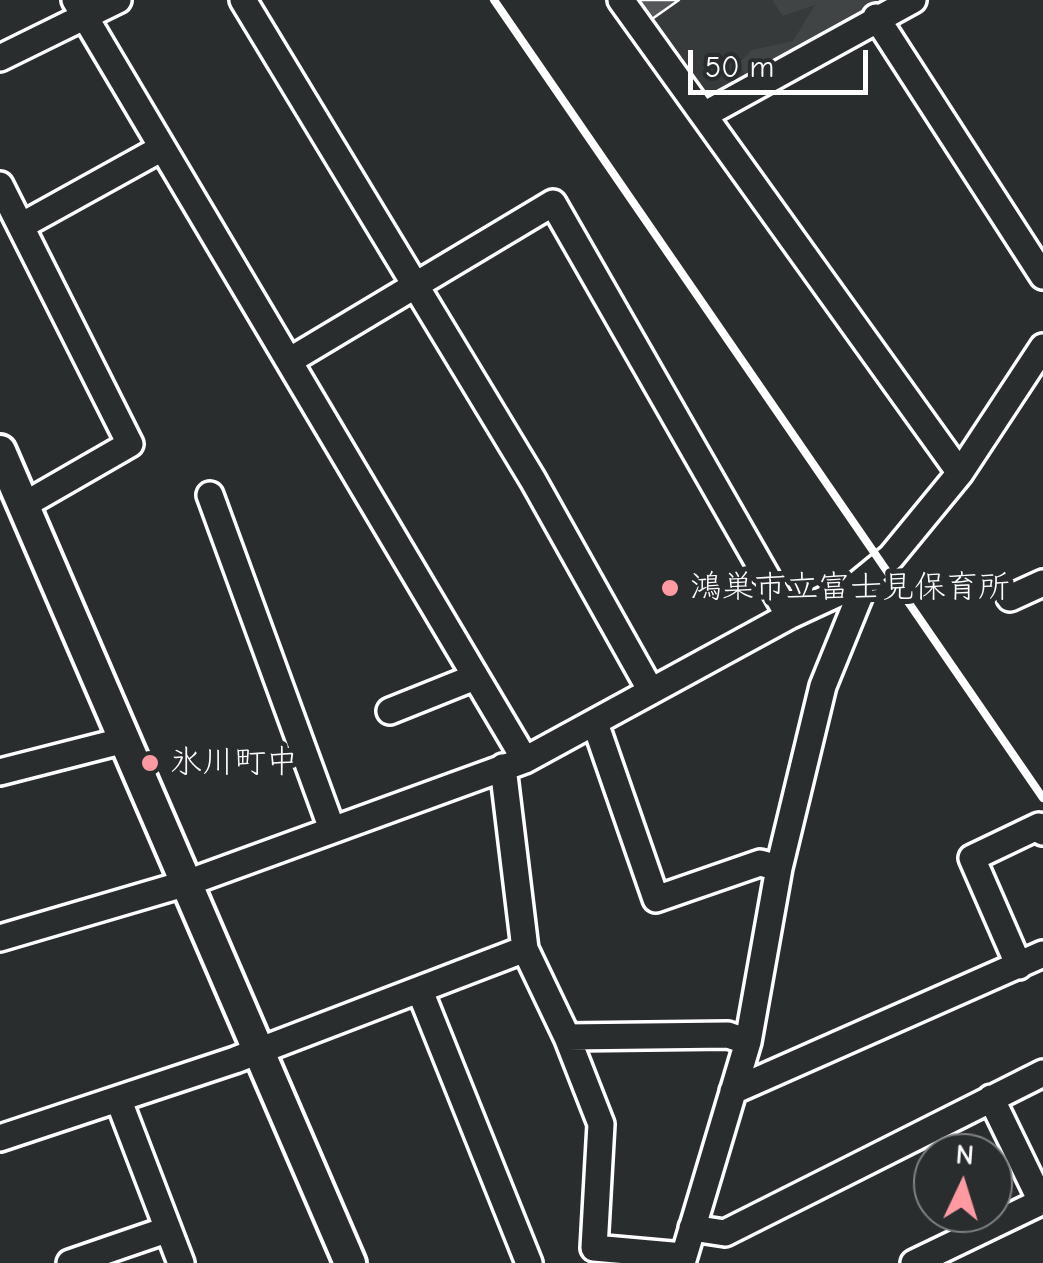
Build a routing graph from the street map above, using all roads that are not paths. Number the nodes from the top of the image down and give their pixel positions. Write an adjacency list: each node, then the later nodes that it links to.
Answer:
1 (118, 0): 5 (street)
2 (244, 0): 13 (street)
3 (621, 0): 8 (street)
4 (912, 0): 6 (street)
5 (80, 9): 7 (street); 9 (street)
6 (876, 16): 8 (street); 12 (street)
7 (0, 58)
8 (704, 115): 17 (street)
9 (162, 148): 11 (street); 15 (street)
10 (0, 185): 11 (street)
11 (21, 226): 19 (street)
12 (1043, 276)
13 (418, 285): 15 (street); 23 (street); 25 (street)
14 (1043, 347): 17 (street)
15 (290, 361): 24 (street)
16 (0, 451): 19 (street)
17 (960, 473): 21 (street)
18 (210, 494): 31 (street)
19 (24, 505): 28 (street)
20 (1043, 583): 22 (street)
21 (858, 584): 23 (street); 33 (street)
22 (1010, 598)
23 (789, 616): 25 (street)
24 (476, 676): 26 (street); 29 (street)
25 (651, 691): 27 (street)
26 (390, 710)
27 (595, 722): 29 (street); 33 (street)
28 (125, 740): 30 (street); 34 (street)
29 (514, 764): 31 (street); 36 (street)
30 (2, 767)
31 (332, 829): 34 (street)
32 (1043, 832): 38 (street)
33 (779, 868): 41 (street)
34 (186, 883): 35 (street); 42 (street)
35 (0, 938)
36 (525, 950): 39 (street); 40 (street)
37 (1043, 954): 38 (street)
38 (1019, 966): 44 (street)
39 (420, 991): 42 (street); 55 (street)
40 (567, 1036): 41 (street); 51 (street)
41 (748, 1042): 44 (street)
42 (259, 1052): 46 (street); 54 (street)
43 (1043, 1073): 45 (street)
44 (733, 1092): 49 (street)
45 (991, 1098): 48 (street); 49 (street)
46 (118, 1101): 47 (street); 50 (street)
47 (0, 1138)
48 (1042, 1201): 56 (street)
49 (692, 1228): 51 (street)
50 (166, 1230): 52 (street); 53 (street)
51 (683, 1260)
52 (70, 1263)
53 (181, 1263)
54 (350, 1263)
55 (529, 1263)
56 (914, 1263)

